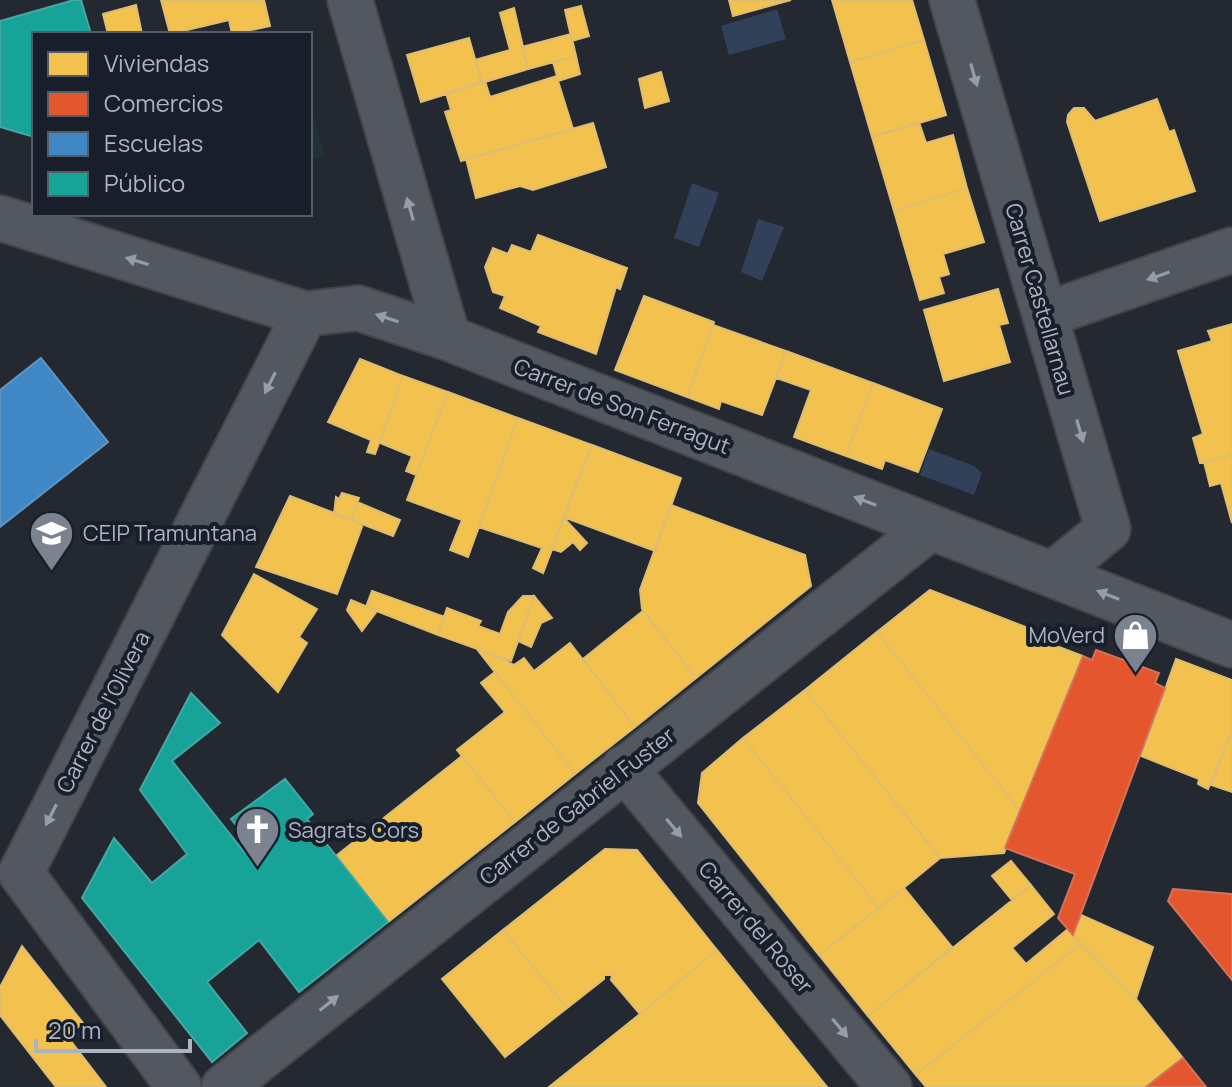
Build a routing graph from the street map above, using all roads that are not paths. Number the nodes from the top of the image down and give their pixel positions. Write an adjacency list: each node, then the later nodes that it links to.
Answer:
1 (350, 0): 7 (street, one-way to 1)
2 (952, 0): 6 (street, Carrer Castellarnau, one-way to 6)
3 (0, 218): 5 (street, Carrer de Son Ferragut, one-way to 3)
4 (1232, 250): 6 (street, one-way to 6)
5 (305, 314): 7 (street, Carrer de Son Ferragut, one-way to 5); 12 (street, Carrer de l'Olivera, one-way to 12)
6 (1045, 315): 9 (street, Carrer Castellarnau, one-way to 9)
7 (448, 338): 8 (street, Carrer de Son Ferragut, one-way to 7)
8 (931, 527): 9 (street, Carrer de Son Ferragut); 11 (street, Carrer de Gabriel Fuster)
9 (1053, 574): 10 (street, Carrer de Son Ferragut, one-way to 9)
10 (1232, 645)
11 (624, 768): 13 (street, Carrer de Gabriel Fuster, one-way to 11); 14 (street, Carrer del Roser, one-way to 14)
12 (179, 1087)
13 (224, 1087)
14 (889, 1087)

